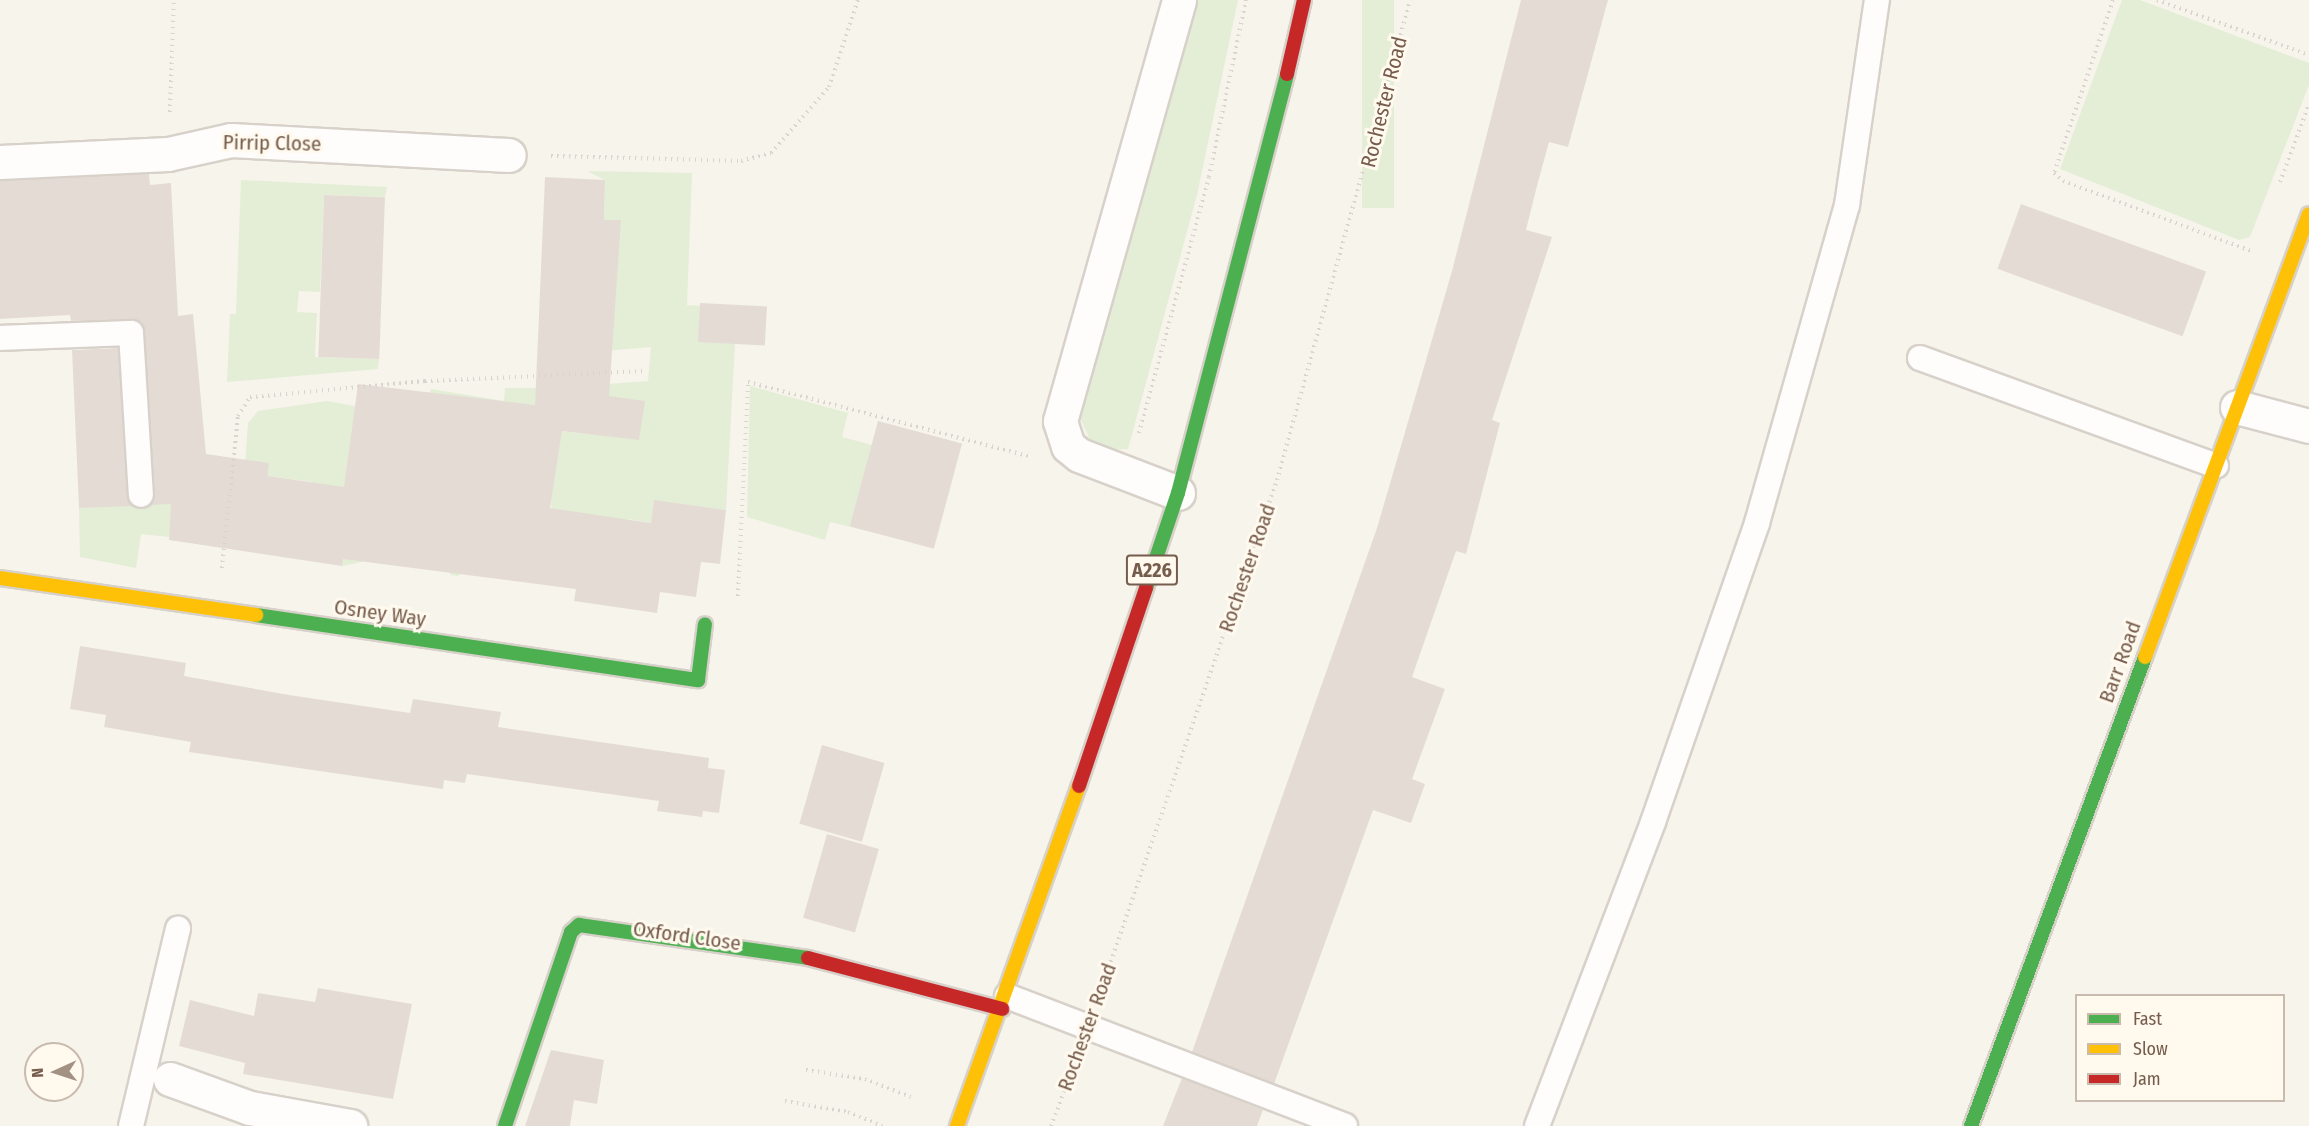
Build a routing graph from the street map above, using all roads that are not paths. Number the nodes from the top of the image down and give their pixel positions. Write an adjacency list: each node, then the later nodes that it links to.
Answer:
1 (1179, 0): 12 (street)
2 (1304, 0): 12 (street, A226)
3 (1877, 0): 24 (lane)
4 (509, 155): 5 (street, Pirrip Close)
5 (0, 162)
6 (2309, 214): 9 (street, Barr Road)
7 (0, 338): 13 (lane)
8 (1920, 358): 11 (lane)
9 (2237, 407): 10 (street); 11 (street, Barr Road)
10 (2309, 426)
11 (2216, 466): 25 (street, Barr Road)
12 (1178, 493): 17 (street, A226)
13 (141, 495)
14 (0, 578): 15 (street, Osney Way)
15 (705, 624)
16 (178, 929): 19 (lane)
17 (1005, 1003): 21 (street, Oxford Close); 22 (street, A226); 23 (lane)
18 (170, 1079): 20 (street)
19 (131, 1126)
20 (350, 1126)
21 (504, 1126)
22 (957, 1126)
23 (1345, 1126)
24 (1537, 1126)
25 (1971, 1126)

